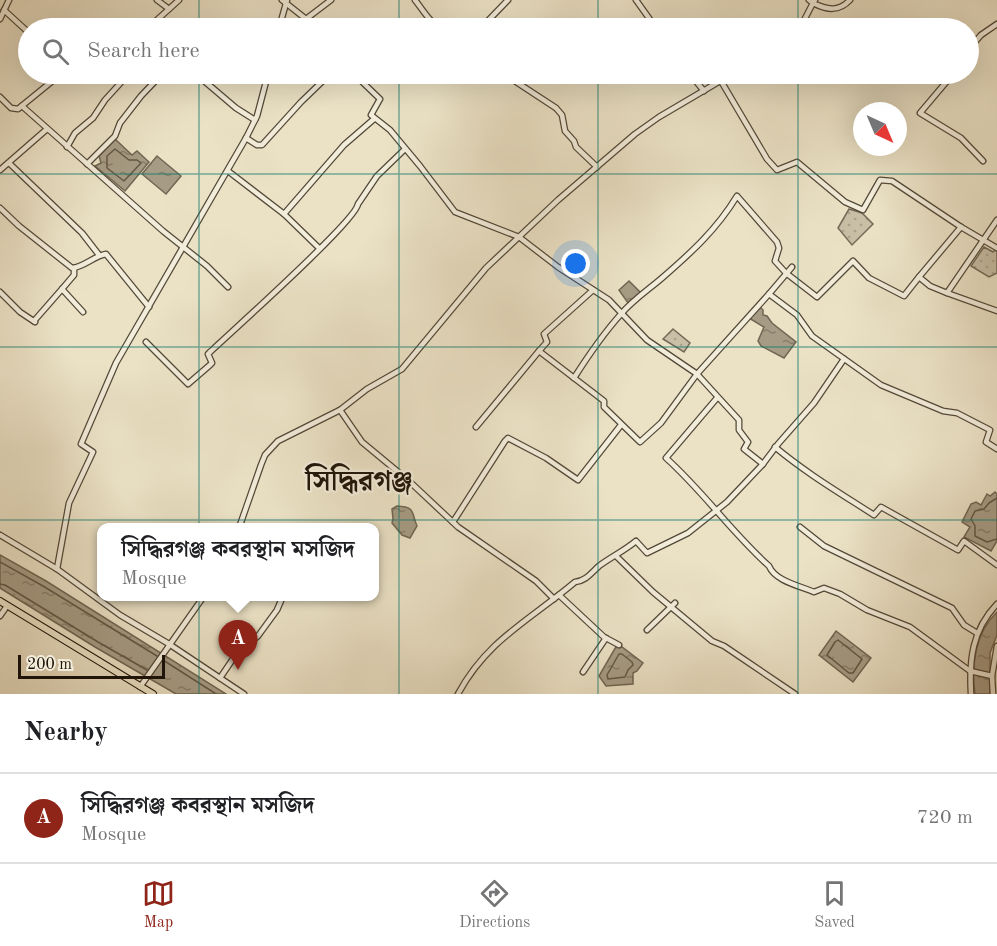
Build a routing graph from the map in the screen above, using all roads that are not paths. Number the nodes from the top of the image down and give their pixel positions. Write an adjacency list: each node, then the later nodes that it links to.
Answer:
1 (9, 0): 12 (street)
2 (157, 0): 11 (street)
3 (179, 0): 11 (street)
4 (331, 0): 16 (street)
5 (415, 0): 17 (street)
6 (508, 0): 18 (street)
7 (636, 0): 19 (street)
8 (850, 0): 10 (street)
9 (285, 1): 14 (street); 15 (street)
10 (813, 1): 20 (street)
11 (169, 9): 13 (street)
12 (4, 10): 21 (street); 22 (street)
13 (159, 18)
14 (281, 18)
15 (305, 18)
16 (307, 18)
17 (428, 18)
18 (491, 18)
19 (649, 18)
20 (805, 18)
21 (0, 19)
22 (18, 23)
23 (997, 24): 24 (street)
24 (979, 38)
25 (49, 84): 39 (street)
26 (120, 84): 44 (street)
27 (153, 84): 48 (street)
28 (207, 84): 41 (street)
29 (265, 84): 41 (street)
30 (319, 84): 43 (street)
31 (364, 84): 40 (street)
32 (519, 84): 49 (street)
33 (698, 84): 37 (street)
34 (717, 84): 37 (street)
35 (724, 84): 55 (street)
36 (944, 84): 46 (street)
37 (704, 91): 49 (street)
38 (0, 97): 39 (street)
39 (22, 106): 42 (street)
40 (374, 119): 45 (street); 53 (street)
41 (255, 120): 43 (street)
42 (47, 129): 44 (street); 47 (street)
43 (246, 138): 51 (street)
44 (67, 147): 48 (street)
45 (405, 149): 56 (street); 59 (street)
46 (983, 161)
47 (9, 163): 50 (street); 61 (street)
48 (87, 164): 58 (street)
49 (597, 167): 56 (street)
50 (0, 170)
51 (228, 171): 53 (street); 58 (street)
52 (0, 208): 63 (street)
53 (284, 213): 59 (street)
54 (997, 220): 57 (street)
55 (961, 227): 57 (street); 65 (street)
56 (519, 237): 68 (street); 82 (street)
57 (984, 239): 60 (street); 70 (street)
58 (183, 247): 66 (street); 72 (street)
59 (320, 248): 76 (street)
60 (997, 248)
61 (99, 255): 63 (street); 72 (street)
62 (792, 267): 64 (street)
63 (74, 268): 67 (street)
64 (786, 273): 65 (street); 71 (street); 75 (street)
65 (919, 278): 70 (street)
66 (228, 287)
67 (62, 289): 69 (street); 74 (street)
68 (593, 290): 75 (street); 77 (street)
69 (0, 292)
70 (947, 293): 73 (street)
71 (769, 294): 78 (street); 79 (street)
72 (149, 307): 95 (street)
73 (997, 311)
74 (83, 312)
75 (621, 314): 79 (street); 80 (street)
76 (146, 342)
77 (539, 351): 80 (street); 84 (street)
78 (844, 359): 85 (street); 86 (street)
79 (697, 374): 81 (street); 83 (street)
80 (574, 378): 83 (street)
81 (717, 398): 87 (street); 88 (street)
82 (340, 410): 89 (street); 90 (street)
83 (621, 425): 89 (street)
84 (476, 426)
85 (775, 447): 87 (street); 94 (street)
86 (997, 449)
87 (763, 464): 88 (street)
88 (715, 511): 93 (street); 112 (street)
89 (453, 522): 96 (street)
90 (241, 523)
91 (800, 527): 107 (street)
92 (0, 536): 95 (street)
93 (616, 556): 96 (street); 103 (street)
94 (997, 565)
95 (57, 569): 97 (street)
96 (557, 597): 108 (street); 119 (street)
97 (97, 598)
98 (0, 601): 104 (main road)
99 (101, 601): 109 (street)
100 (201, 601): 109 (street)
101 (281, 601): 115 (street)
102 (997, 604): 107 (street)
103 (673, 605): 106 (street); 120 (street)
104 (8, 606): 105 (street); 116 (main road)
105 (0, 616)
106 (647, 630)
107 (977, 633): 112 (street)
108 (606, 638): 110 (street); 113 (street)
109 (169, 644): 115 (street); 116 (street)
110 (619, 645)
111 (997, 646): 114 (street)
112 (970, 671): 114 (street); 121 (street)
113 (583, 672)
114 (992, 676): 122 (street)
115 (220, 678): 118 (street)
116 (140, 687): 117 (main road)
117 (153, 694)
118 (244, 694)
119 (458, 694)
120 (795, 694)
121 (971, 694)
122 (993, 694)

